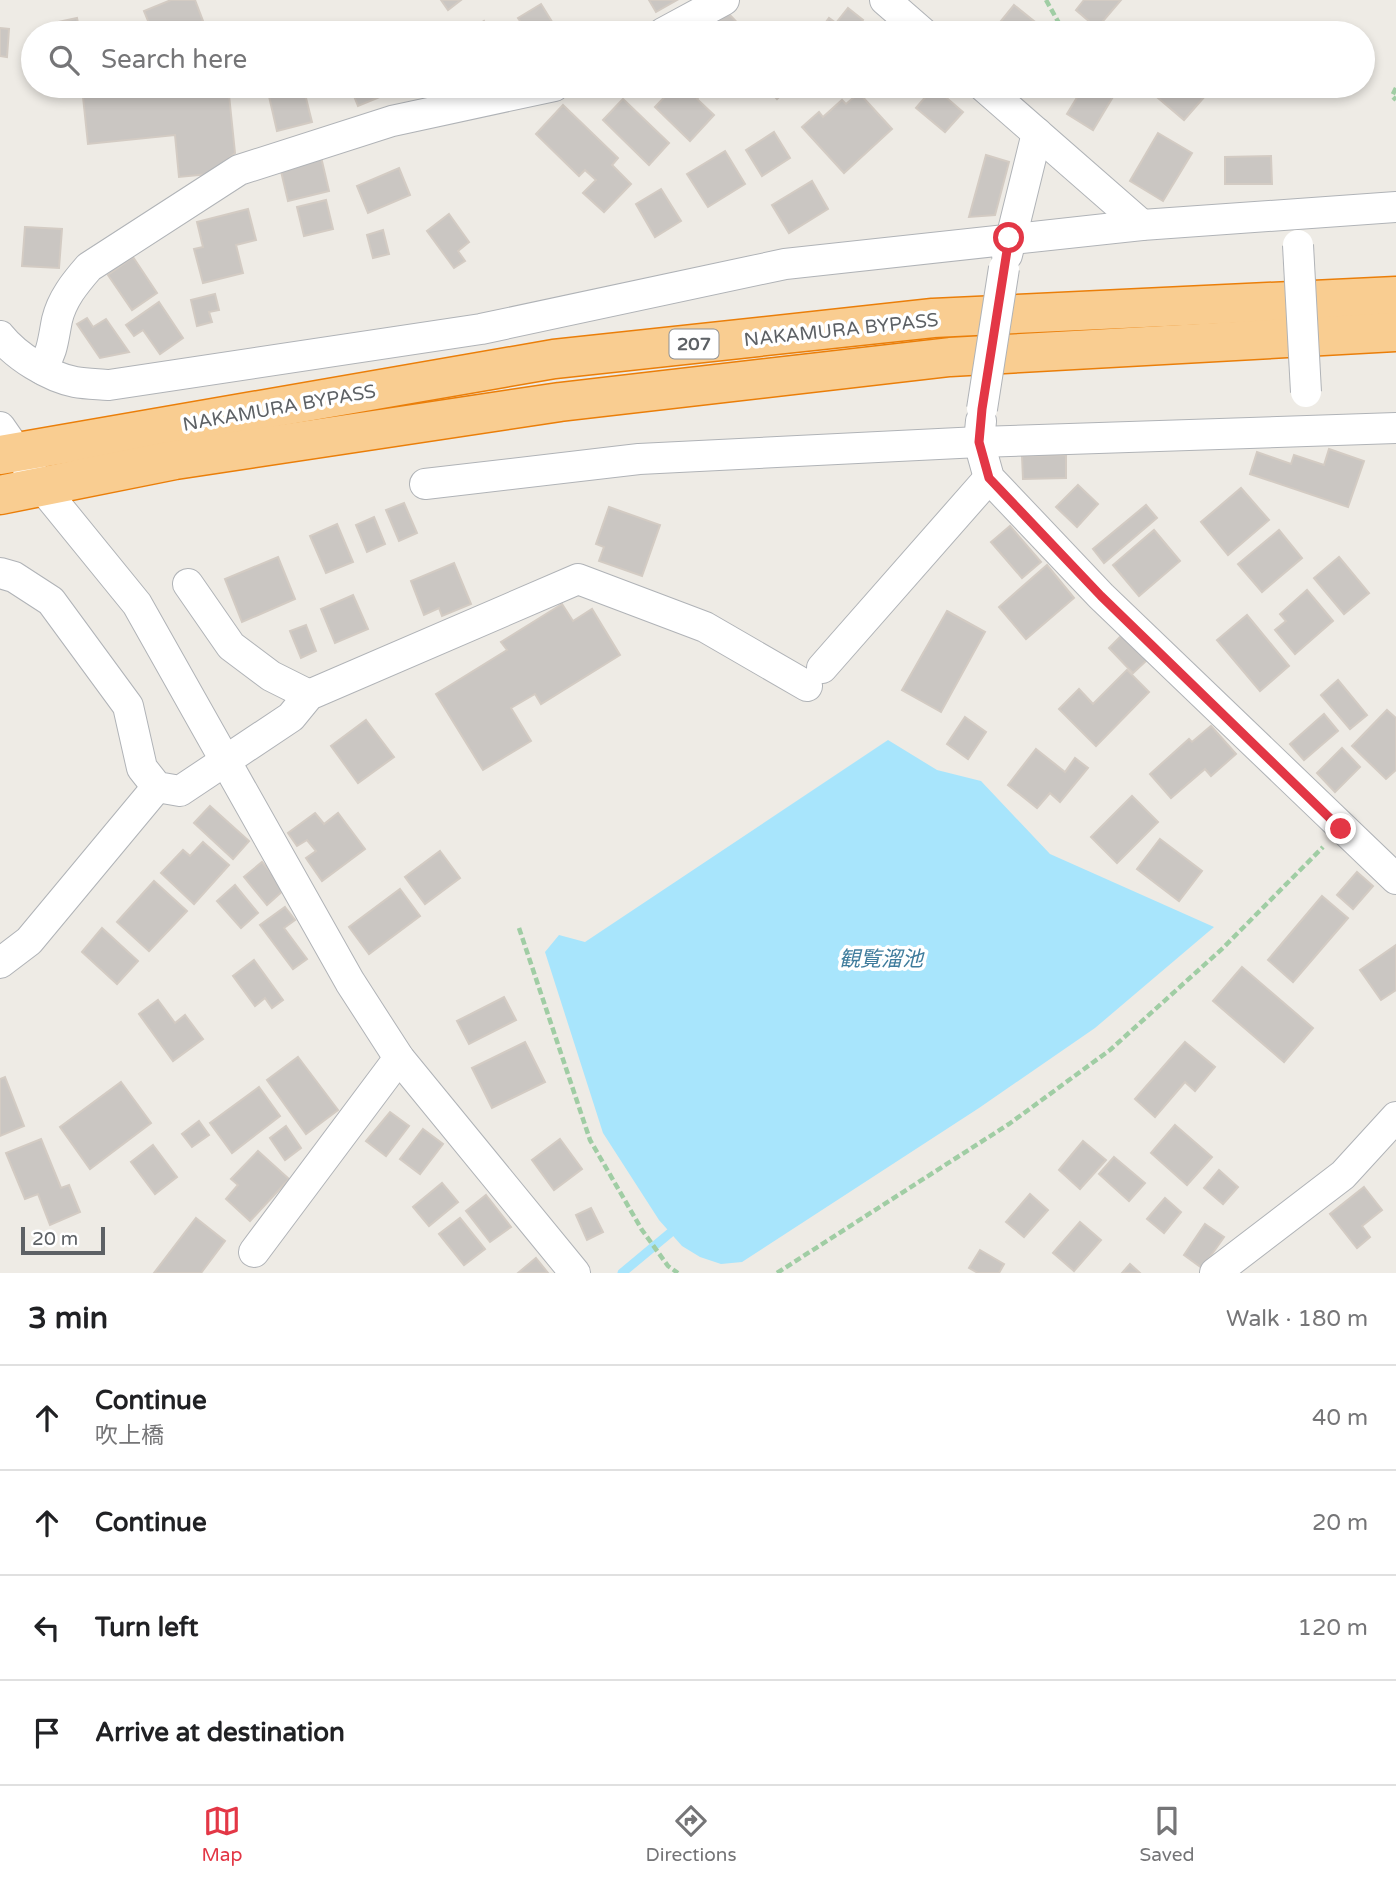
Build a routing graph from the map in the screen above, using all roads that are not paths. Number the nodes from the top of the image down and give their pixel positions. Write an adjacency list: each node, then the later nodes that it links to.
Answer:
1 (724, 0): 3 (street)
2 (885, 0): 4 (street)
3 (685, 21)
4 (909, 21)
5 (498, 98): 15 (street)
6 (997, 98): 7 (street)
7 (1037, 133): 9 (street); 10 (street)
8 (1396, 207): 9 (street)
9 (1142, 225): 10 (street)
10 (1009, 238): 15 (street); 18 (street, bridge)
11 (1298, 245): 16 (street, bridge)
12 (1396, 296): 19 (highway, NAKAMURA BYPASS / 207)
13 (1396, 332): 22 (highway, NAKAMURA BYPASS / 207)
14 (0, 336): 15 (street)
15 (42, 369)
16 (1306, 393)
17 (1396, 428): 18 (street)
18 (979, 442): 20 (street); 21 (street)
19 (6, 445): 22 (street)
20 (989, 478): 26 (street); 29 (street)
21 (425, 484)
22 (41, 486): 23 (highway, NAKAMURA BYPASS / 207); 27 (street)
23 (0, 495)
24 (0, 573): 28 (street)
25 (188, 584): 26 (street)
26 (309, 695): 27 (street)
27 (226, 762): 28 (street); 31 (street)
28 (157, 787): 30 (street)
29 (1396, 879)
30 (0, 963)
31 (399, 1058): 33 (street); 34 (street)
32 (1396, 1117): 35 (street)
33 (254, 1252)
34 (575, 1273)
35 (1215, 1273)

